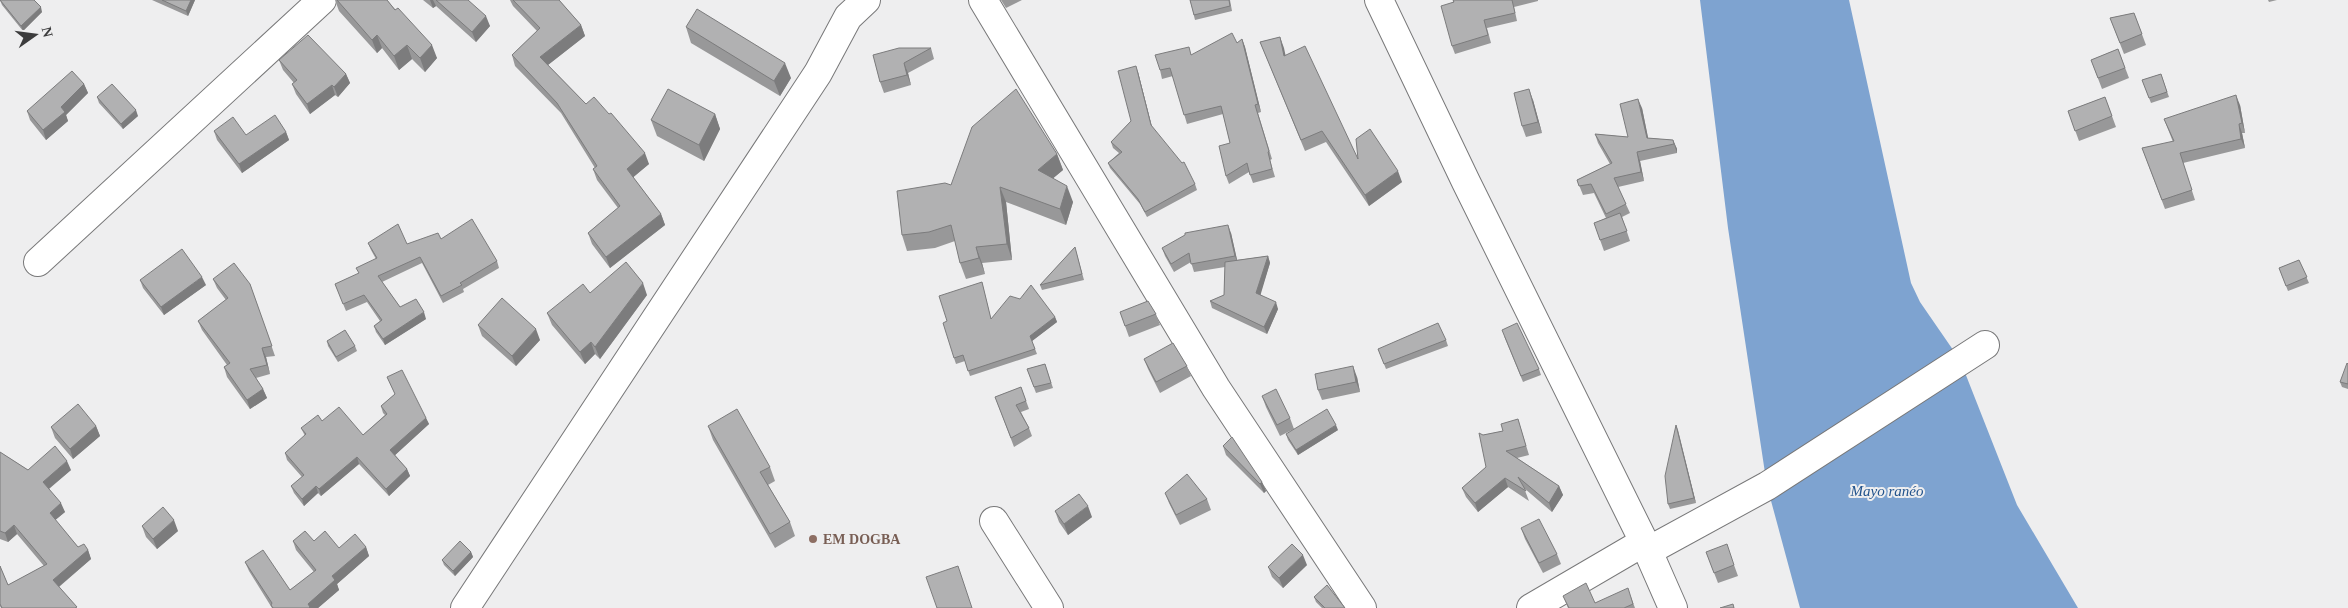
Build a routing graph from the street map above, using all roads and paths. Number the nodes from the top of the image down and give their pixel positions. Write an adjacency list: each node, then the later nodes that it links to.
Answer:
1 (322, 0): 5 (street)
2 (866, 0): 9 (street)
3 (983, 0): 11 (street)
4 (1379, 0): 8 (street)
5 (38, 262)
6 (1986, 345): 8 (street)
7 (994, 521): 10 (street)
8 (1646, 547): 12 (street); 13 (street)
9 (465, 608)
10 (1049, 608)
11 (1362, 608)
12 (1531, 608)
13 (1673, 608)

